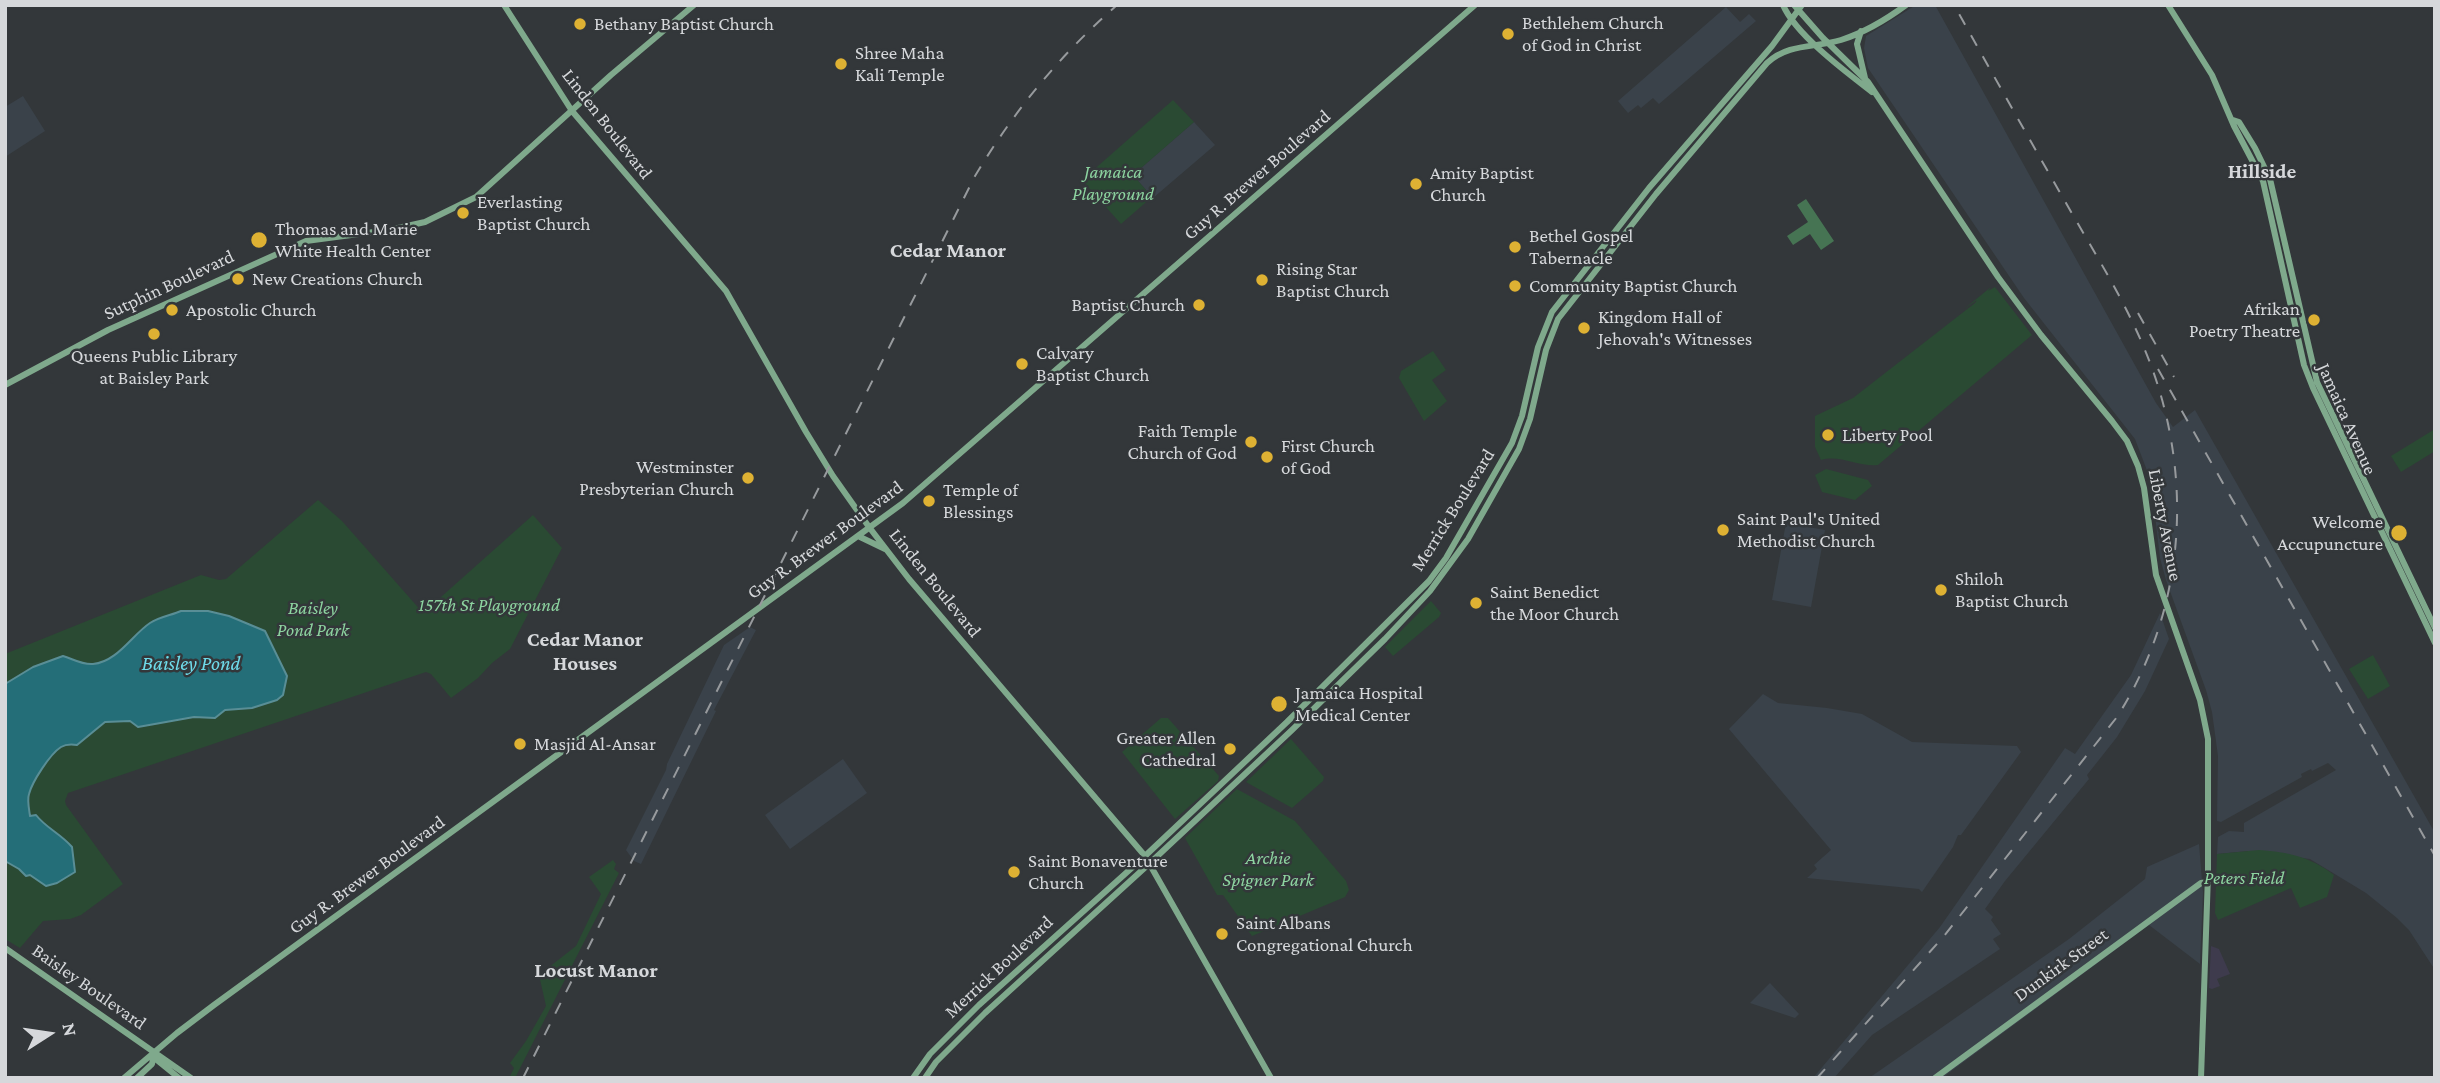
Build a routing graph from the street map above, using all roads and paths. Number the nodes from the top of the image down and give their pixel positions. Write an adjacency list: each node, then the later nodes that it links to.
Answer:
1 (504, 5): 14 (main road, Linden Boulevard)
2 (694, 5): 14 (main road, Sutphin Boulevard)
3 (1475, 5): 17 (main road, Guy R. Brewer Boulevard)
4 (1783, 5): 8 (main road, Liberty Avenue)
5 (1906, 5): 9 (main road, Merrick Boulevard)
6 (2168, 5): 15 (main road, Jamaica Avenue)
7 (1798, 7): 8 (main road, Merrick Boulevard); 10 (main road, Liberty Avenue)
8 (1791, 19): 11 (main road, Liberty Avenue); 22 (main road, Merrick Boulevard)
9 (1861, 30): 10 (main road, Merrick Boulevard); 12 (main road)
10 (1828, 43): 11 (main road, Merrick Boulevard); 12 (main road, Liberty Avenue)
11 (1816, 44): 13 (main road, Liberty Avenue); 23 (main road, Merrick Boulevard)
12 (1865, 79): 13 (main road, Liberty Avenue)
13 (1876, 96): 24 (main road, Liberty Avenue)
14 (572, 111): 16 (main road, Sutphin Boulevard); 17 (main road, Linden Boulevard)
15 (2233, 120): 20 (main road, Jamaica Avenue); 21 (main road, Jamaica Avenue)
16 (5, 385)
17 (869, 527): 18 (main road, Guy R. Brewer Boulevard); 19 (main road, Linden Boulevard)
18 (858, 536): 19 (main road); 28 (main road, Guy R. Brewer Boulevard)
19 (887, 550): 22 (main road, Linden Boulevard)
20 (2435, 628)
21 (2435, 643)
22 (1145, 856): 23 (main road, Linden Boulevard); 26 (main road, Merrick Boulevard)
23 (1150, 863): 27 (main road, Merrick Boulevard); 35 (main road, Linden Boulevard)
24 (2208, 882): 36 (main road, Dunkirk Street); 37 (main road, Liberty Avenue)
25 (5, 948): 28 (main road, Baisley Boulevard)
26 (976, 1008): 27 (main road); 33 (main road, Merrick Boulevard)
27 (983, 1014): 34 (main road, Merrick Boulevard)
28 (155, 1052): 29 (main road, Guy R. Brewer Boulevard); 30 (main road, Guy R. Brewer Boulevard); 31 (main road, Baisley Boulevard); 32 (main road, Baisley Boulevard)
29 (124, 1078)
30 (137, 1078)
31 (179, 1078)
32 (191, 1078)
33 (913, 1078)
34 (925, 1078)
35 (1270, 1078)
36 (1935, 1078)
37 (2201, 1078)

